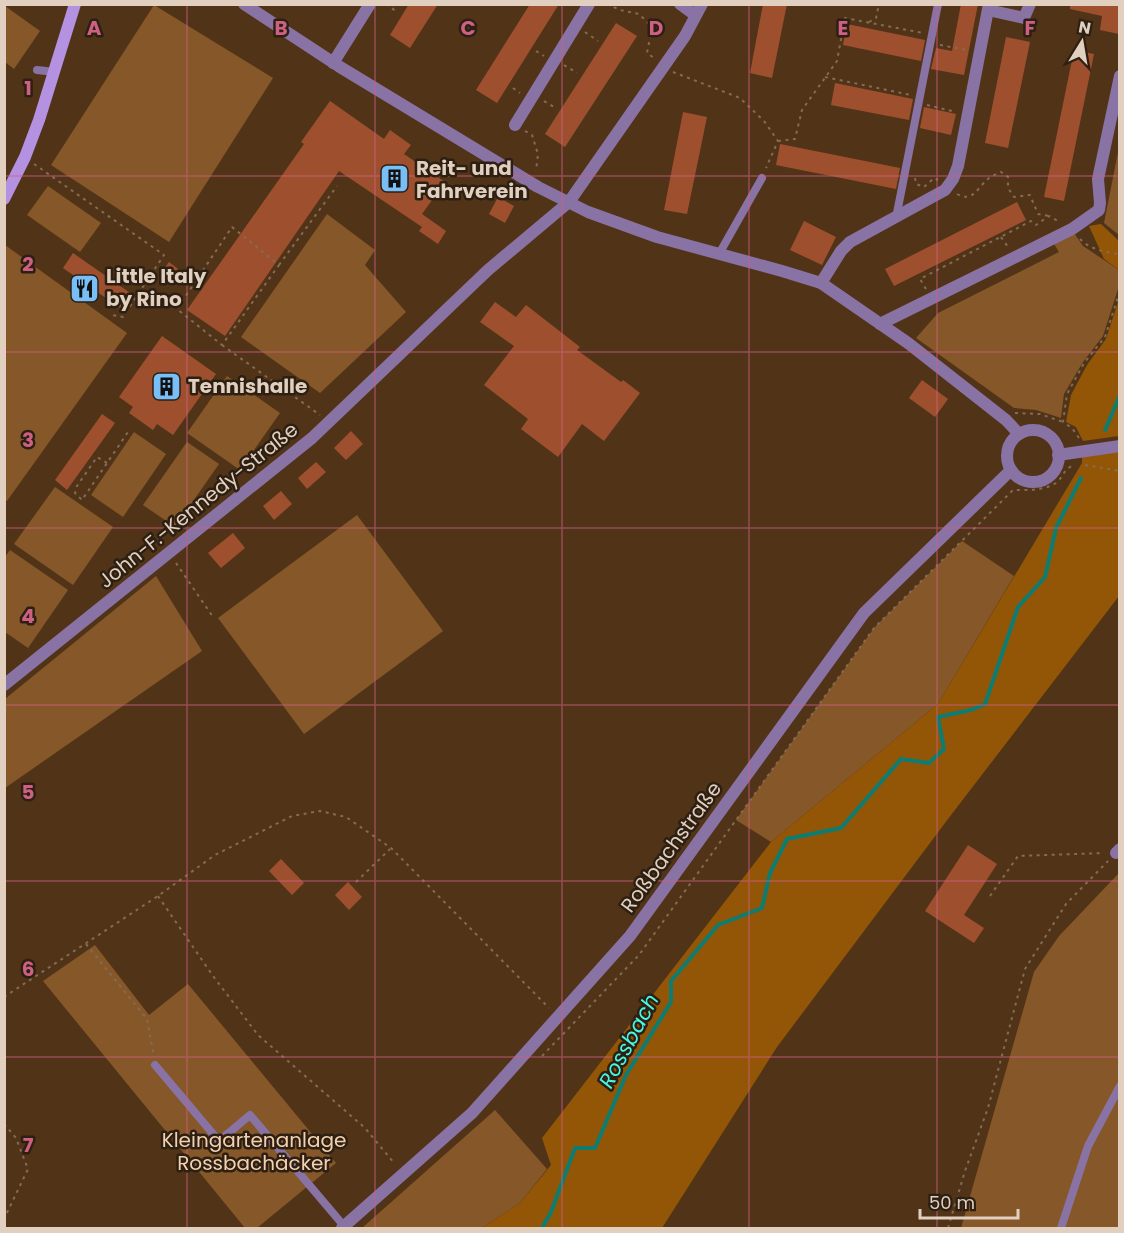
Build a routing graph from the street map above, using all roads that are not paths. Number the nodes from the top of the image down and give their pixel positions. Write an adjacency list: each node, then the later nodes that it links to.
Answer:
1 (75, 4): 12 (main road)
2 (244, 4): 10 (street)
3 (370, 4): 10 (street)
4 (589, 4): 14 (street)
5 (680, 4): 9 (street)
6 (938, 4): 18 (lane)
7 (1029, 4): 8 (street)
8 (989, 8): 18 (street)
9 (699, 10): 17 (street, John-F.-Kennedy-Straße)
10 (333, 63): 17 (street)
11 (37, 70): 12 (lane)
12 (55, 72): 16 (main road)
13 (1119, 76): 21 (street)
14 (515, 125)
15 (762, 178): 19 (lane)
16 (6, 194)
17 (569, 202): 19 (street); 26 (street, John-F.-Kennedy-Straße)
18 (896, 218): 20 (street)
19 (718, 254): 20 (street)
20 (821, 283): 21 (street)
21 (880, 324): 22 (street)
22 (1019, 434): 24 (street); 25 (street)
23 (1119, 447): 24 (street)
24 (1058, 455): 25 (street)
25 (1011, 470): 29 (street, Roßbachstraße)
26 (4, 685)
27 (155, 1065): 29 (lane)
28 (1119, 1086): 30 (lane)
29 (343, 1227)
30 (1061, 1228)

